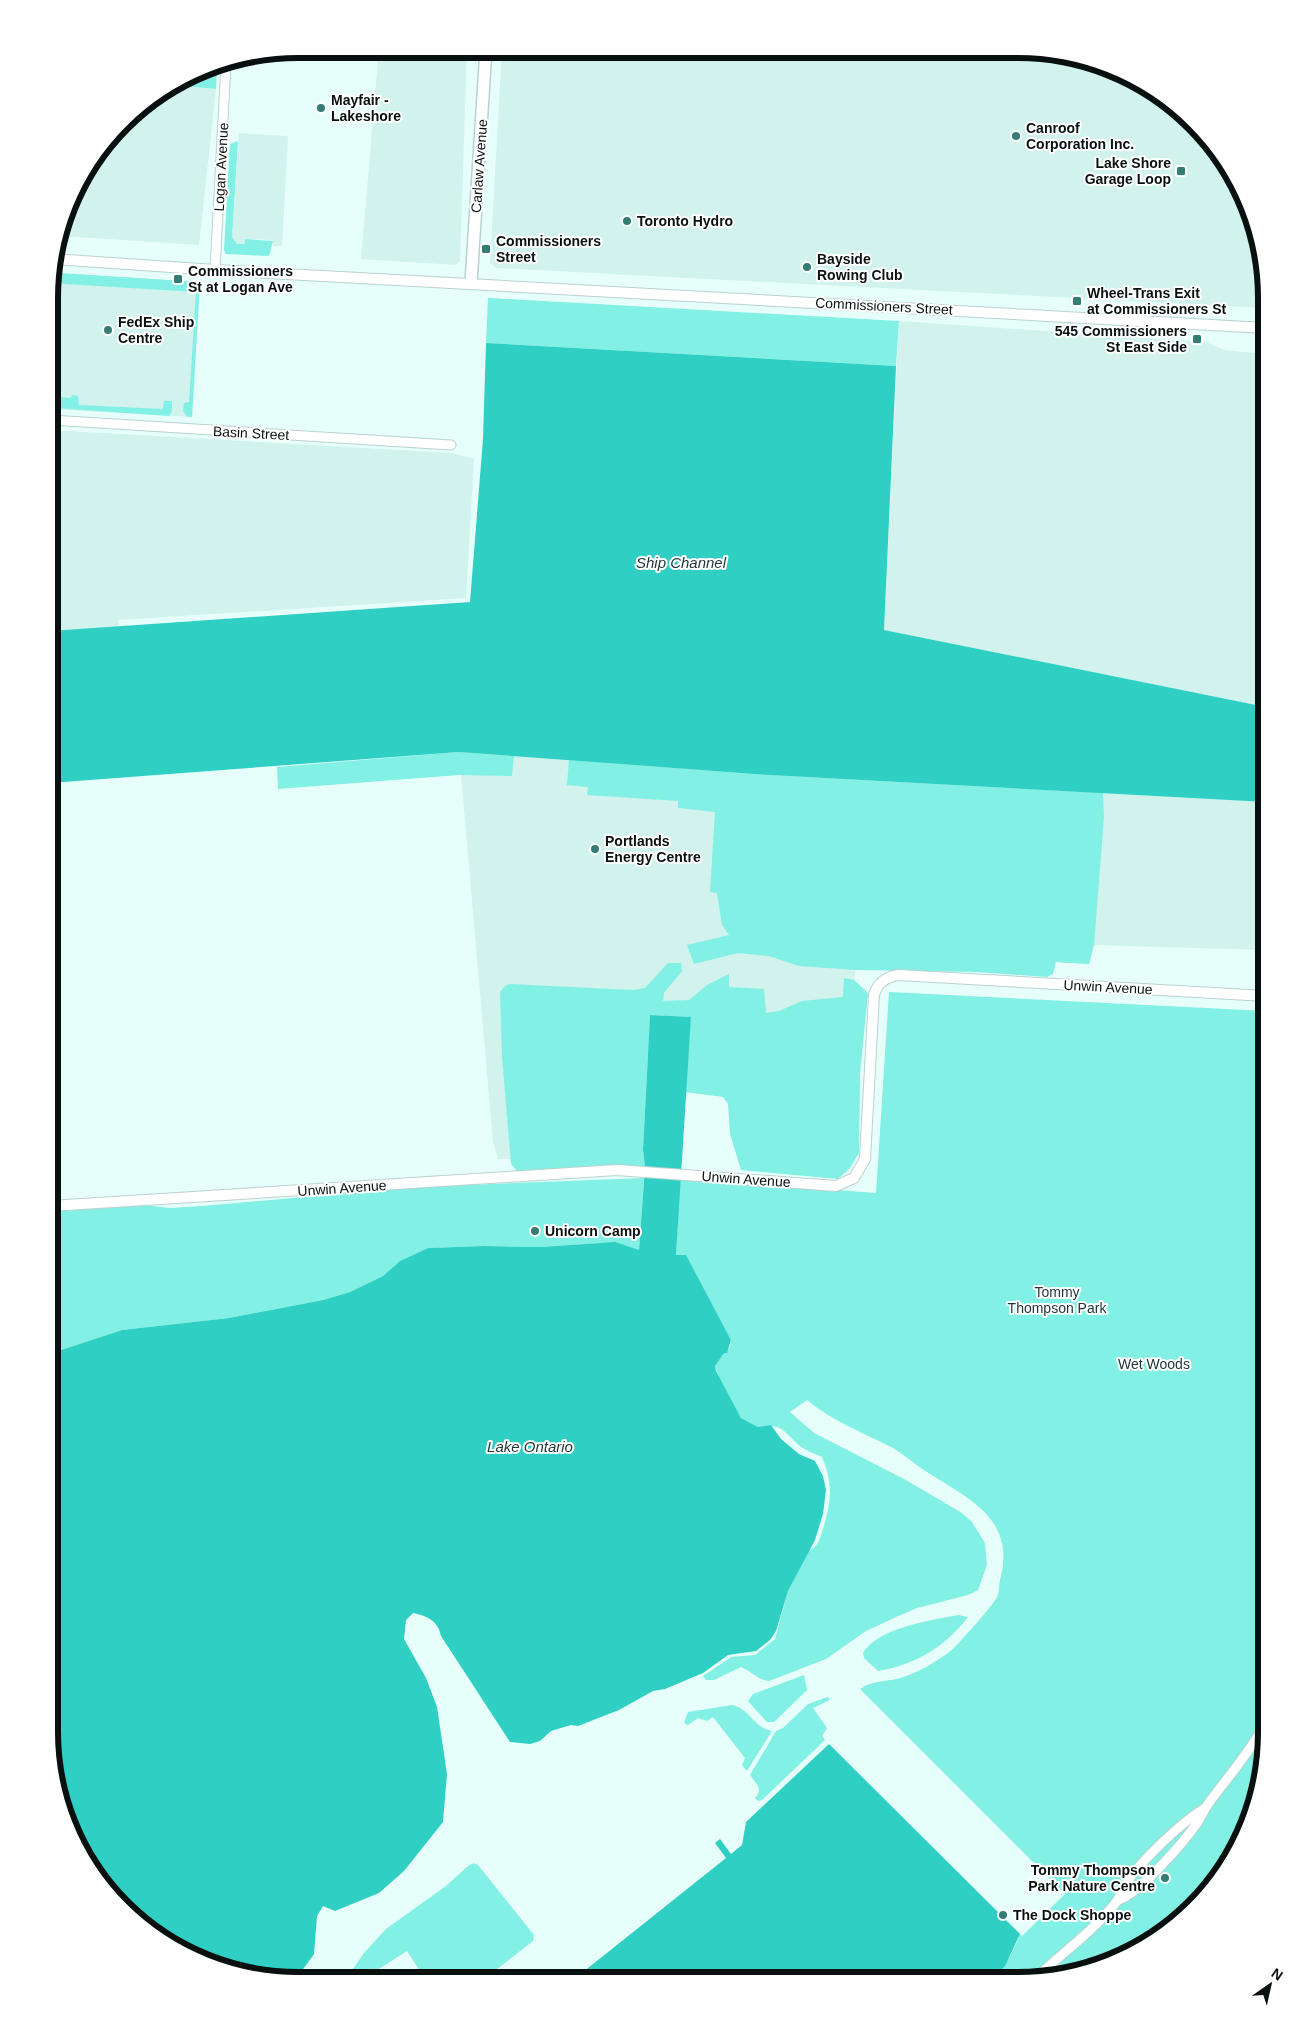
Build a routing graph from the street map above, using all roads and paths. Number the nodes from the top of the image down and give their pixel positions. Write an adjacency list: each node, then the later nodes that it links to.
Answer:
1 (485, 58): 5 (main road, Carlaw Avenue)
2 (226, 68): 4 (street, Logan Avenue)
3 (61, 260): 4 (street, Commissioners Street)
4 (215, 270): 5 (street, Commissioners Street)
5 (471, 283): 6 (street, Commissioners Street)
6 (1258, 328)
7 (58, 420): 8 (street, Basin Street)
8 (451, 445)
9 (1258, 996): 10 (street, Unwin Avenue)
10 (58, 1205)
11 (1258, 1738): 12 (street)
12 (1205, 1808): 13 (street); 13 (street)
13 (1118, 1900): 14 (street)
14 (1044, 1971)

